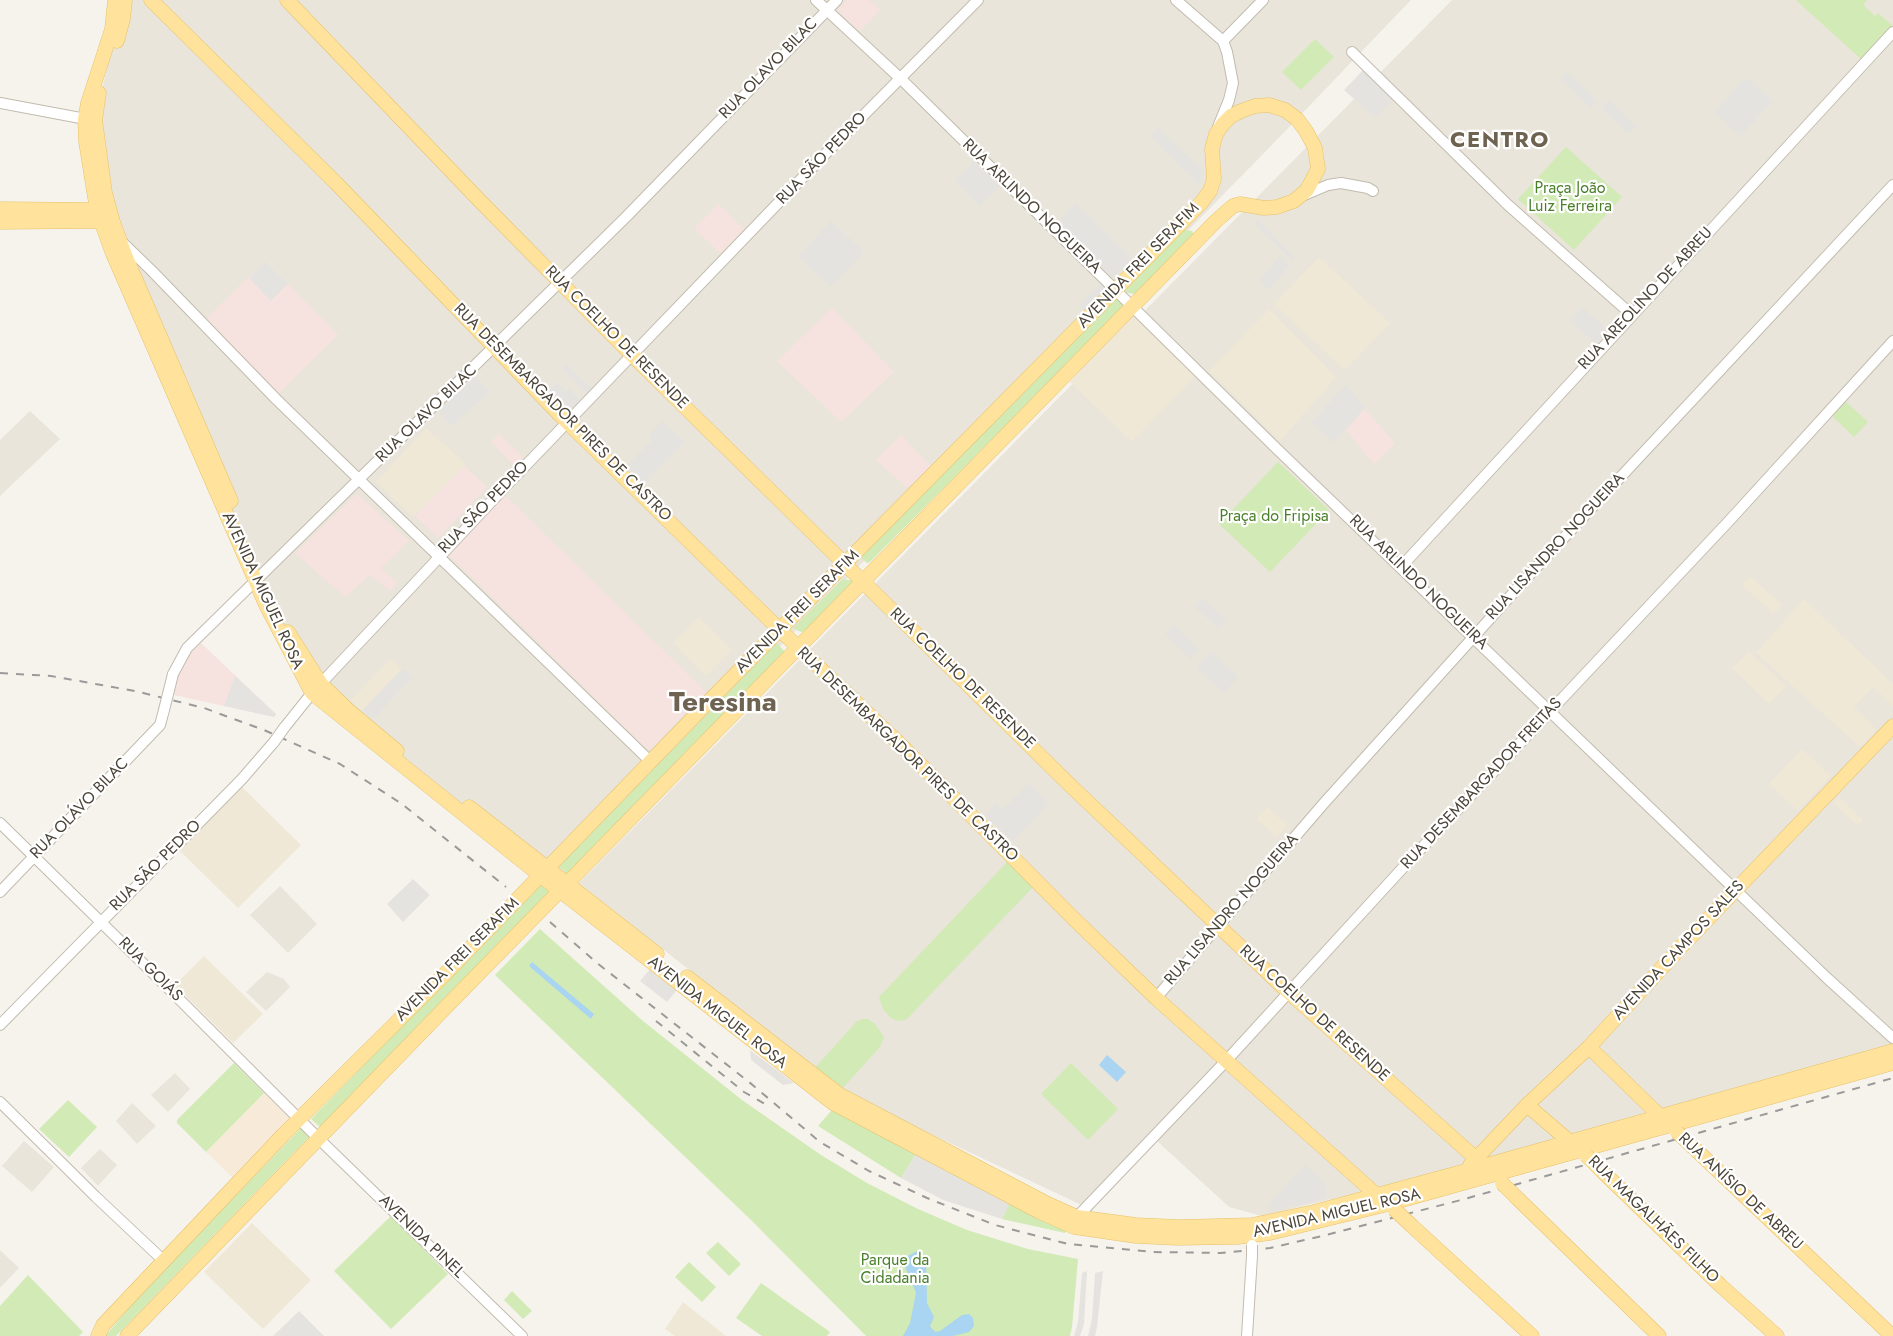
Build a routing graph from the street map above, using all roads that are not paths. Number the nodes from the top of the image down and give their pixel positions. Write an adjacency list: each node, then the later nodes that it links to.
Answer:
1 (115, 0): 16 (main road, AVENIDA MIGUEL ROSA)
2 (125, 0): 16 (main road, AVENIDA MIGUEL ROSA)
3 (151, 0): 30 (main road, RUA DESEMBARGADOR PIRES DE CASTRO)
4 (287, 0): 25 (main road, RUA COELHO DE RESENDE)
5 (816, 0): 10 (street, RUA ARLINDO NOGUEIRA)
6 (837, 0): 10 (street, RUA OLAVO BILAC)
7 (978, 0): 14 (street, RUA SÃO PEDRO)
8 (1176, 0): 12 (street)
9 (1263, 0): 12 (street)
10 (827, 10): 14 (street, RUA ARLINDO NOGUEIRA); 25 (street, RUA OLAVO BILAC)
11 (1893, 32): 28 (street, RUA AREOLINO DE ABREU)
12 (1223, 41): 17 (street)
13 (1352, 52): 28 (street)
14 (901, 78): 26 (street, RUA ARLINDO NOGUEIRA); 31 (street, RUA SÃO PEDRO)
15 (0, 103): 16 (street)
16 (90, 120): 22 (main road, AVENIDA MIGUEL ROSA)
17 (1216, 134): 20 (main road); 26 (main road, AVENIDA FREI SERAFIM)
18 (1893, 185): 40 (street, RUA LISANDRO NOGUEIRA)
19 (1373, 191): 20 (street)
20 (1294, 201): 27 (main road, AVENIDA FREI SERAFIM)
21 (0, 209): 22 (main road)
22 (105, 216): 23 (main road); 24 (main road); 37 (main road, AVENIDA MIGUEL ROSA)
23 (0, 222)
24 (119, 240): 33 (street); 37 (main road, AVENIDA MIGUEL ROSA)
25 (561, 282): 30 (street, RUA OLAVO BILAC); 31 (main road, RUA COELHO DE RESENDE)
26 (1116, 289): 27 (street, RUA ARLINDO NOGUEIRA); 35 (main road, AVENIDA FREI SERAFIM)
27 (1134, 306): 36 (street, RUA ARLINDO NOGUEIRA); 38 (main road, AVENIDA FREI SERAFIM)
28 (1632, 315): 36 (street, RUA AREOLINO DE ABREU)
29 (1893, 341): 43 (street, RUA DESEMBARGADOR FREITAS)
30 (495, 348): 32 (main road, RUA DESEMBARGADOR PIRES DE CASTRO); 33 (street, RUA OLAVO BILAC)
31 (632, 355): 32 (street, RUA SÃO PEDRO); 35 (main road, RUA COELHO DE RESENDE)
32 (567, 422): 34 (street, RUA SÃO PEDRO); 39 (main road, RUA DESEMBARGADOR PIRES DE CASTRO)
33 (360, 480): 34 (street); 37 (street, RUA OLAVO BILAC)
34 (439, 556): 42 (street, RUA SÃO PEDRO); 46 (street)
35 (845, 565): 38 (main road, RUA COELHO DE RESENDE); 39 (main road, AVENIDA FREI SERAFIM)
36 (1401, 567): 40 (street, RUA ARLINDO NOGUEIRA)
37 (259, 579): 42 (main road, AVENIDA MIGUEL ROSA); 44 (street, RUA OLAVO BILAC, bridge)
38 (863, 582): 41 (main road, AVENIDA FREI SERAFIM); 56 (main road, RUA COELHO DE RESENDE)
39 (780, 631): 41 (main road, RUA DESEMBARGADOR PIRES DE CASTRO); 46 (main road, AVENIDA FREI SERAFIM)
40 (1474, 636): 43 (street, RUA ARLINDO NOGUEIRA); 56 (street, RUA LISANDRO NOGUEIRA)
41 (798, 647): 50 (main road, AVENIDA FREI SERAFIM); 58 (main road, RUA DESEMBARGADOR PIRES DE CASTRO)
42 (316, 689): 49 (main road, AVENIDA MIGUEL ROSA); 55 (street, RUA SÃO PEDRO, bridge)
43 (1551, 711): 51 (street, RUA ARLINDO NOGUEIRA); 57 (street, RUA DESEMBARGADOR FREITAS)
44 (160, 725): 48 (street, RUA OLÁVO BILAC)
45 (1893, 726): 51 (main road, AVENIDA CAMPOS SALES)
46 (651, 762): 49 (main road, AVENIDA FREI SERAFIM)
47 (0, 823): 48 (street, RUA GOIÁS)
48 (34, 857): 52 (street, RUA OLÁVO BILAC); 55 (street, RUA GOIÁS)
49 (545, 872): 50 (main road, AVENIDA MIGUEL ROSA); 67 (main road, AVENIDA FREI SERAFIM)
50 (563, 887): 53 (main road, AVENIDA MIGUEL ROSA); 54 (main road, AVENIDA FREI SERAFIM); 73 (main road, AVENIDA MIGUEL ROSA)
51 (1736, 889): 60 (street, RUA ARLINDO NOGUEIRA); 61 (main road, AVENIDA CAMPOS SALES)
52 (0, 892)
53 (584, 909): 54 (main road); 73 (main road, AVENIDA MIGUEL ROSA)
54 (539, 912): 69 (main road, AVENIDA FREI SERAFIM)
55 (101, 921): 59 (street, RUA SÃO PEDRO); 67 (street, RUA GOIÁS)
56 (1218, 925): 57 (main road, RUA COELHO DE RESENDE); 58 (street, RUA LISANDRO NOGUEIRA)
57 (1288, 992): 63 (street, RUA DESEMBARGADOR FREITAS); 71 (main road, RUA COELHO DE RESENDE)
58 (1156, 998): 63 (main road, RUA DESEMBARGADOR PIRES DE CASTRO)
59 (0, 1025)
60 (1893, 1038)
61 (1589, 1047): 66 (main road, AVENIDA CAMPOS SALES); 68 (main road, RUA ANÍSIO DE ABREU)
62 (1893, 1051): 68 (main road, AVENIDA MIGUEL ROSA)
63 (1226, 1061): 74 (main road, RUA DESEMBARGADOR PIRES DE CASTRO); 75 (street, RUA DESEMBARGADOR FREITAS)
64 (1893, 1063): 68 (main road, AVENIDA MIGUEL ROSA)
65 (0, 1102): 77 (street)
66 (1527, 1105): 70 (main road, RUA MAGALHÃES FILHO); 71 (main road, AVENIDA CAMPOS SALES)
67 (299, 1119): 69 (street, RUA GOIÁS); 77 (main road, AVENIDA FREI SERAFIM)
68 (1669, 1124): 70 (main road, AVENIDA MIGUEL ROSA); 86 (main road, RUA ANÍSIO DE ABREU, bridge)
69 (319, 1139): 80 (main road, AVENIDA FREI SERAFIM); 81 (street, AVENIDA PINEL)
70 (1579, 1149): 71 (main road, AVENIDA MIGUEL ROSA); 85 (main road, RUA MAGALHÃES FILHO, bridge)
71 (1489, 1171): 72 (main road, AVENIDA CAMPOS SALES); 74 (main road, AVENIDA MIGUEL ROSA); 84 (main road, RUA COELHO DE RESENDE, bridge)
72 (1462, 1172): 74 (main road, AVENIDA MIGUEL ROSA)
73 (1008, 1189): 75 (main road, AVENIDA MIGUEL ROSA)
74 (1386, 1203): 76 (main road, AVENIDA MIGUEL ROSA); 83 (main road, RUA DESEMBARGADOR PIRES DE CASTRO, bridge)
75 (1075, 1222): 76 (main road, AVENIDA MIGUEL ROSA)
76 (1252, 1235): 82 (street, bridge)
77 (165, 1262): 78 (main road, AVENIDA FREI SERAFIM)
78 (101, 1330): 79 (main road, AVENIDA FREI SERAFIM)
79 (92, 1336)
80 (127, 1336)
81 (522, 1336)
82 (1247, 1336)
83 (1532, 1336)
84 (1659, 1336)
85 (1777, 1336)
86 (1892, 1336)

